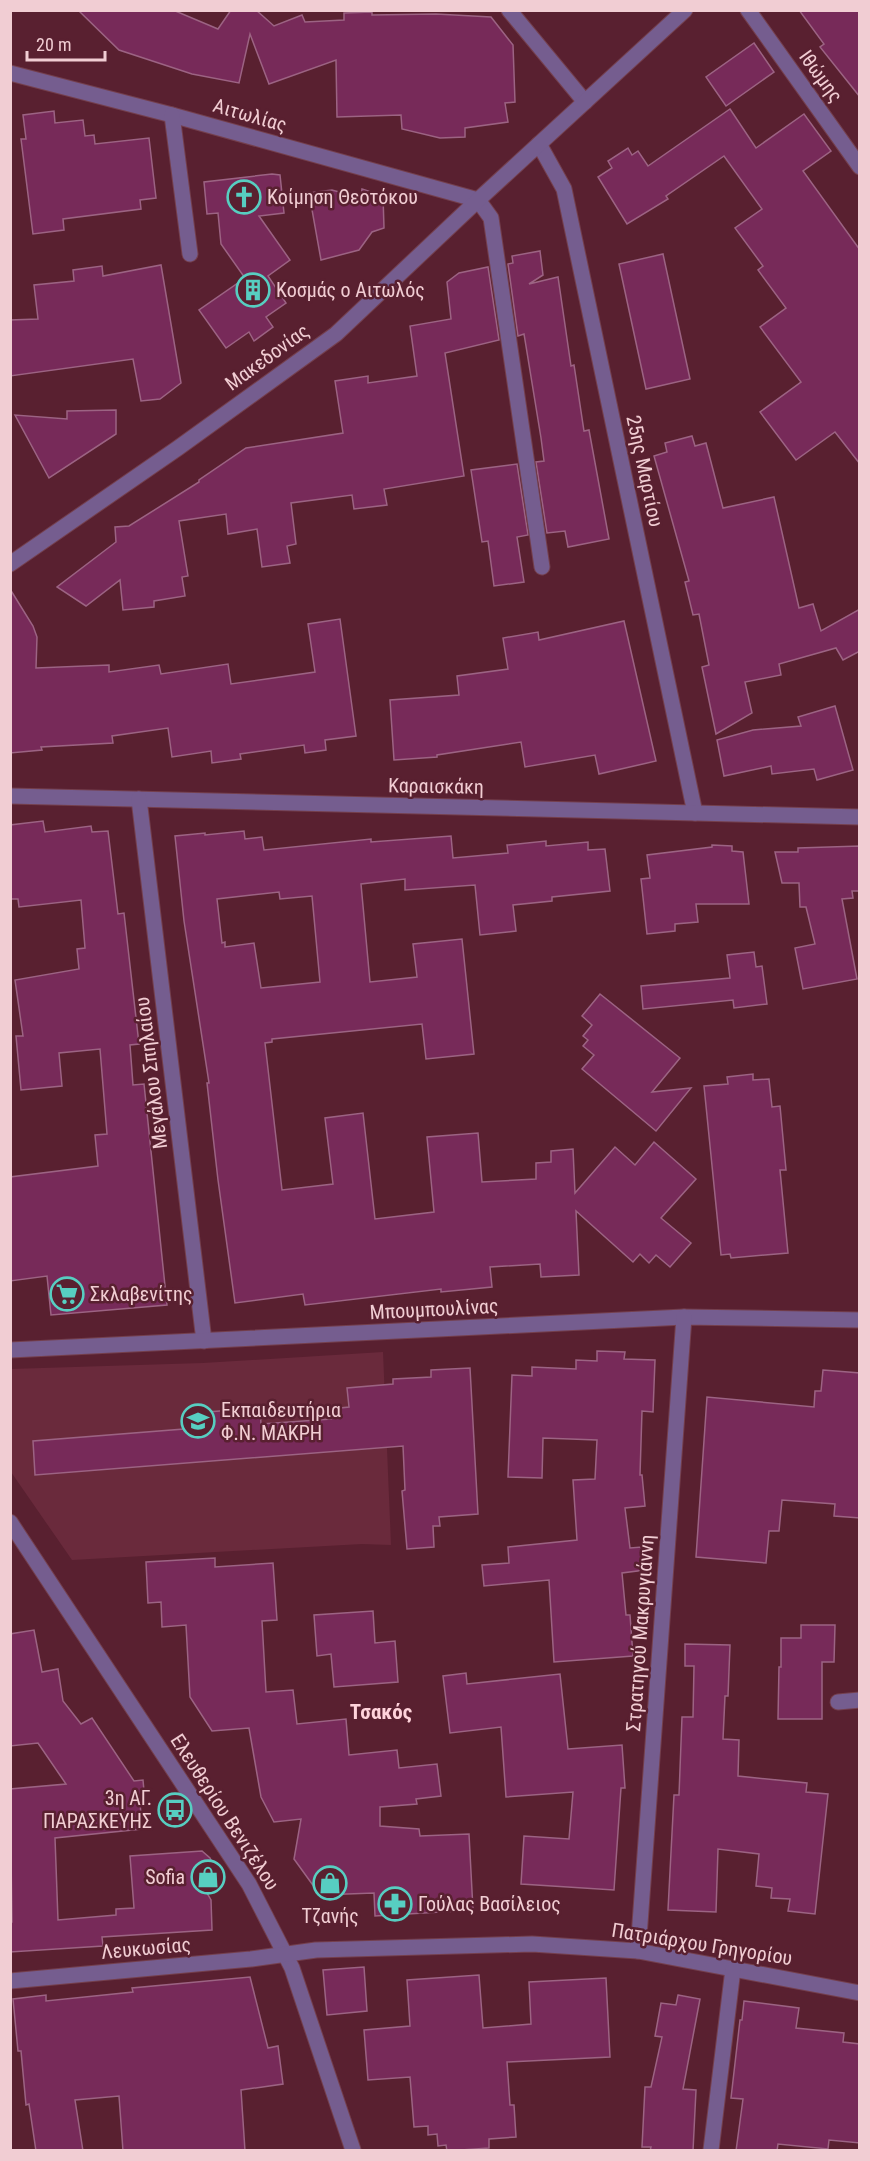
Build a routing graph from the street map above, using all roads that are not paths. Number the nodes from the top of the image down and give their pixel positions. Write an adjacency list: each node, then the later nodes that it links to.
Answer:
1 (509, 10): 5 (street)
2 (686, 10): 5 (street, Μακεδονίας)
3 (748, 10): 8 (street, Ιθώμης)
4 (10, 73): 6 (street, Αιτωλίας)
5 (585, 102): 7 (street, Μακεδονίας)
6 (172, 115): 9 (street, Αιτωλίας); 10 (street)
7 (539, 144): 9 (street, Μακεδονίας); 15 (street, 25ης Μαρτίου)
8 (860, 167)
9 (478, 200): 11 (street, Μακεδονίας); 12 (street)
10 (190, 254)
11 (10, 564)
12 (542, 567)
13 (10, 796): 14 (street, Καραισκάκη)
14 (139, 799): 15 (street, Καραισκάκη); 19 (street, Μεγάλου Σπηλαίου)
15 (695, 813): 16 (street, Καραισκάκη)
16 (860, 817)
17 (684, 1317): 18 (street, Μπουμπουλίνας); 19 (street, Μπουμπουλίνας); 24 (street, Στρατηγού Μακρυγιάννη)
18 (860, 1320)
19 (204, 1341): 20 (street, Μπουμπουλίνας)
20 (10, 1350)
21 (10, 1522): 25 (street, Ελευθερίου Βενιζέλου)
22 (860, 1700): 23 (street)
23 (838, 1702)
24 (638, 1951): 25 (street, Πατριάρχου Γρηγορίου); 26 (street, Πατριάρχου Γρηγορίου)
25 (286, 1954): 27 (street, Λευκωσίας); 29 (street, Ελευθερίου Βενιζέλου)
26 (733, 1969): 28 (street, Πατριάρχου Γρηγορίου); 30 (street)
27 (10, 1981)
28 (860, 1993)
29 (353, 2151)
30 (711, 2151)

